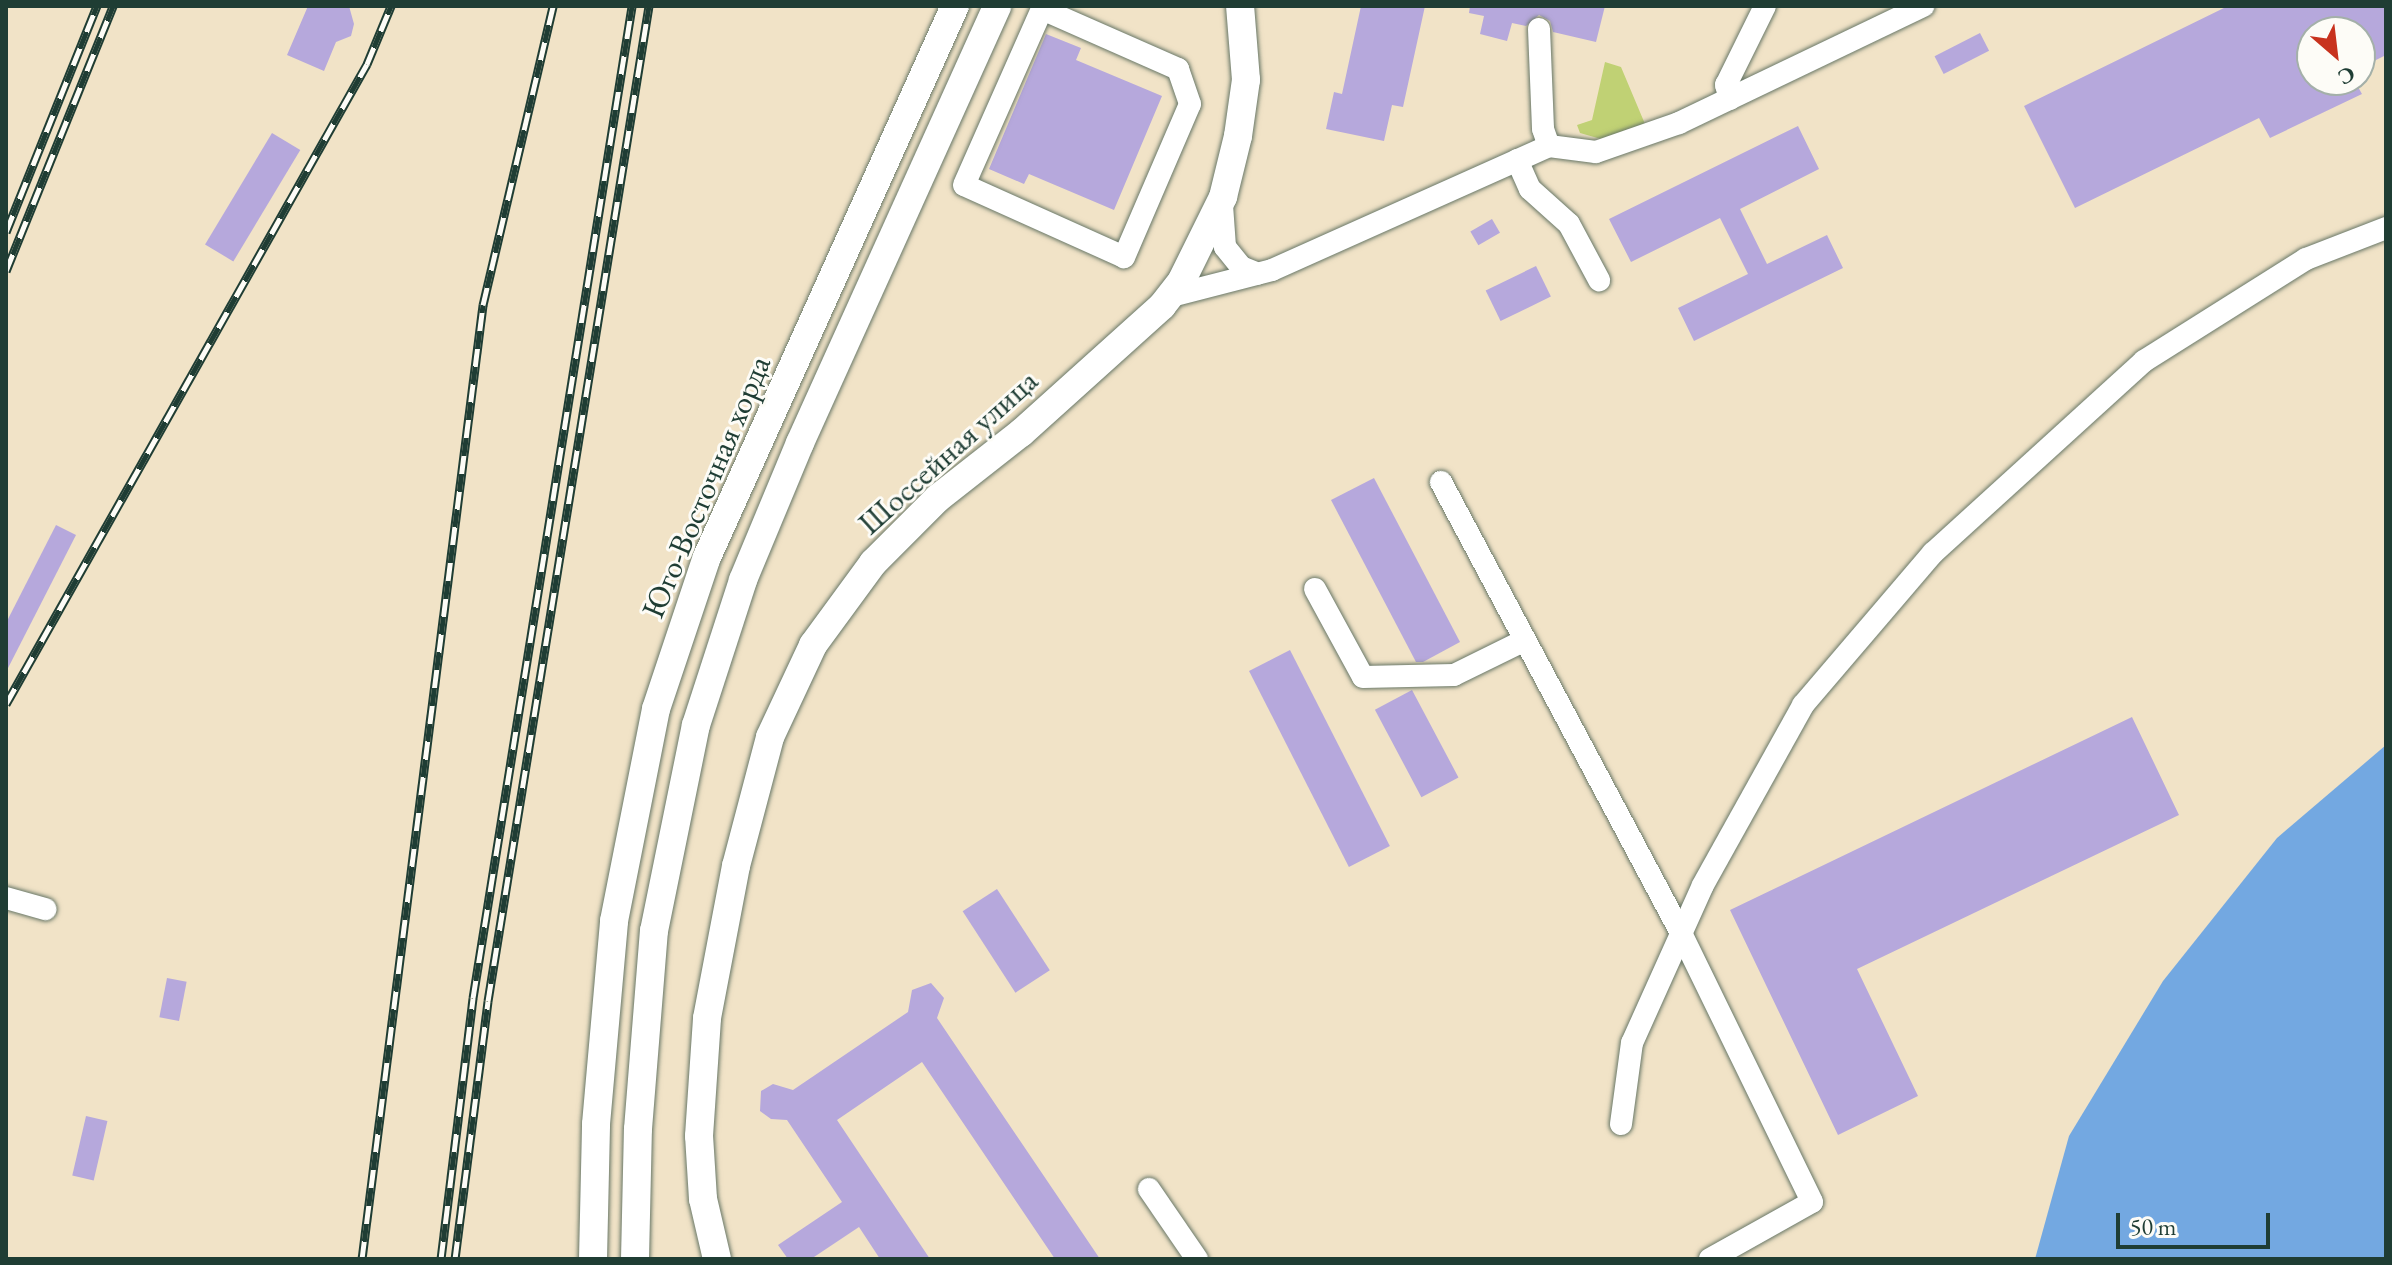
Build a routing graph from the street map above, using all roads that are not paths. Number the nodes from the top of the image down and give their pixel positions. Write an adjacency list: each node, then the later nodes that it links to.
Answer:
1 (955, 6): 25 (main road, Юго-Восточная хорда)
2 (997, 6): 26 (main road)
3 (1240, 6): 12 (main road, Шоссейная улица)
4 (1765, 6): 9 (street)
5 (1923, 6): 7 (street)
6 (1043, 8): 6 (street)
7 (1888, 14): 9 (street)
8 (1539, 29): 10 (street)
9 (1730, 99): 10 (street)
10 (1549, 146): 11 (street)
11 (1517, 160): 14 (street); 15 (street)
12 (1223, 197): 14 (street); 16 (main road, Шоссейная улица)
13 (2386, 228): 22 (street)
14 (1258, 274): 16 (street)
15 (1599, 280)
16 (1171, 296): 27 (main road, Шоссейная улица)
17 (1441, 482): 19 (street)
18 (1315, 589): 19 (street)
19 (1525, 640): 22 (street)
20 (6, 898): 21 (street)
21 (45, 909)
22 (1681, 933): 23 (street); 29 (street)
23 (1621, 1124)
24 (1149, 1189): 28 (street)
25 (593, 1259)
26 (635, 1259)
27 (717, 1259)
28 (1197, 1259)
29 (1710, 1259)

